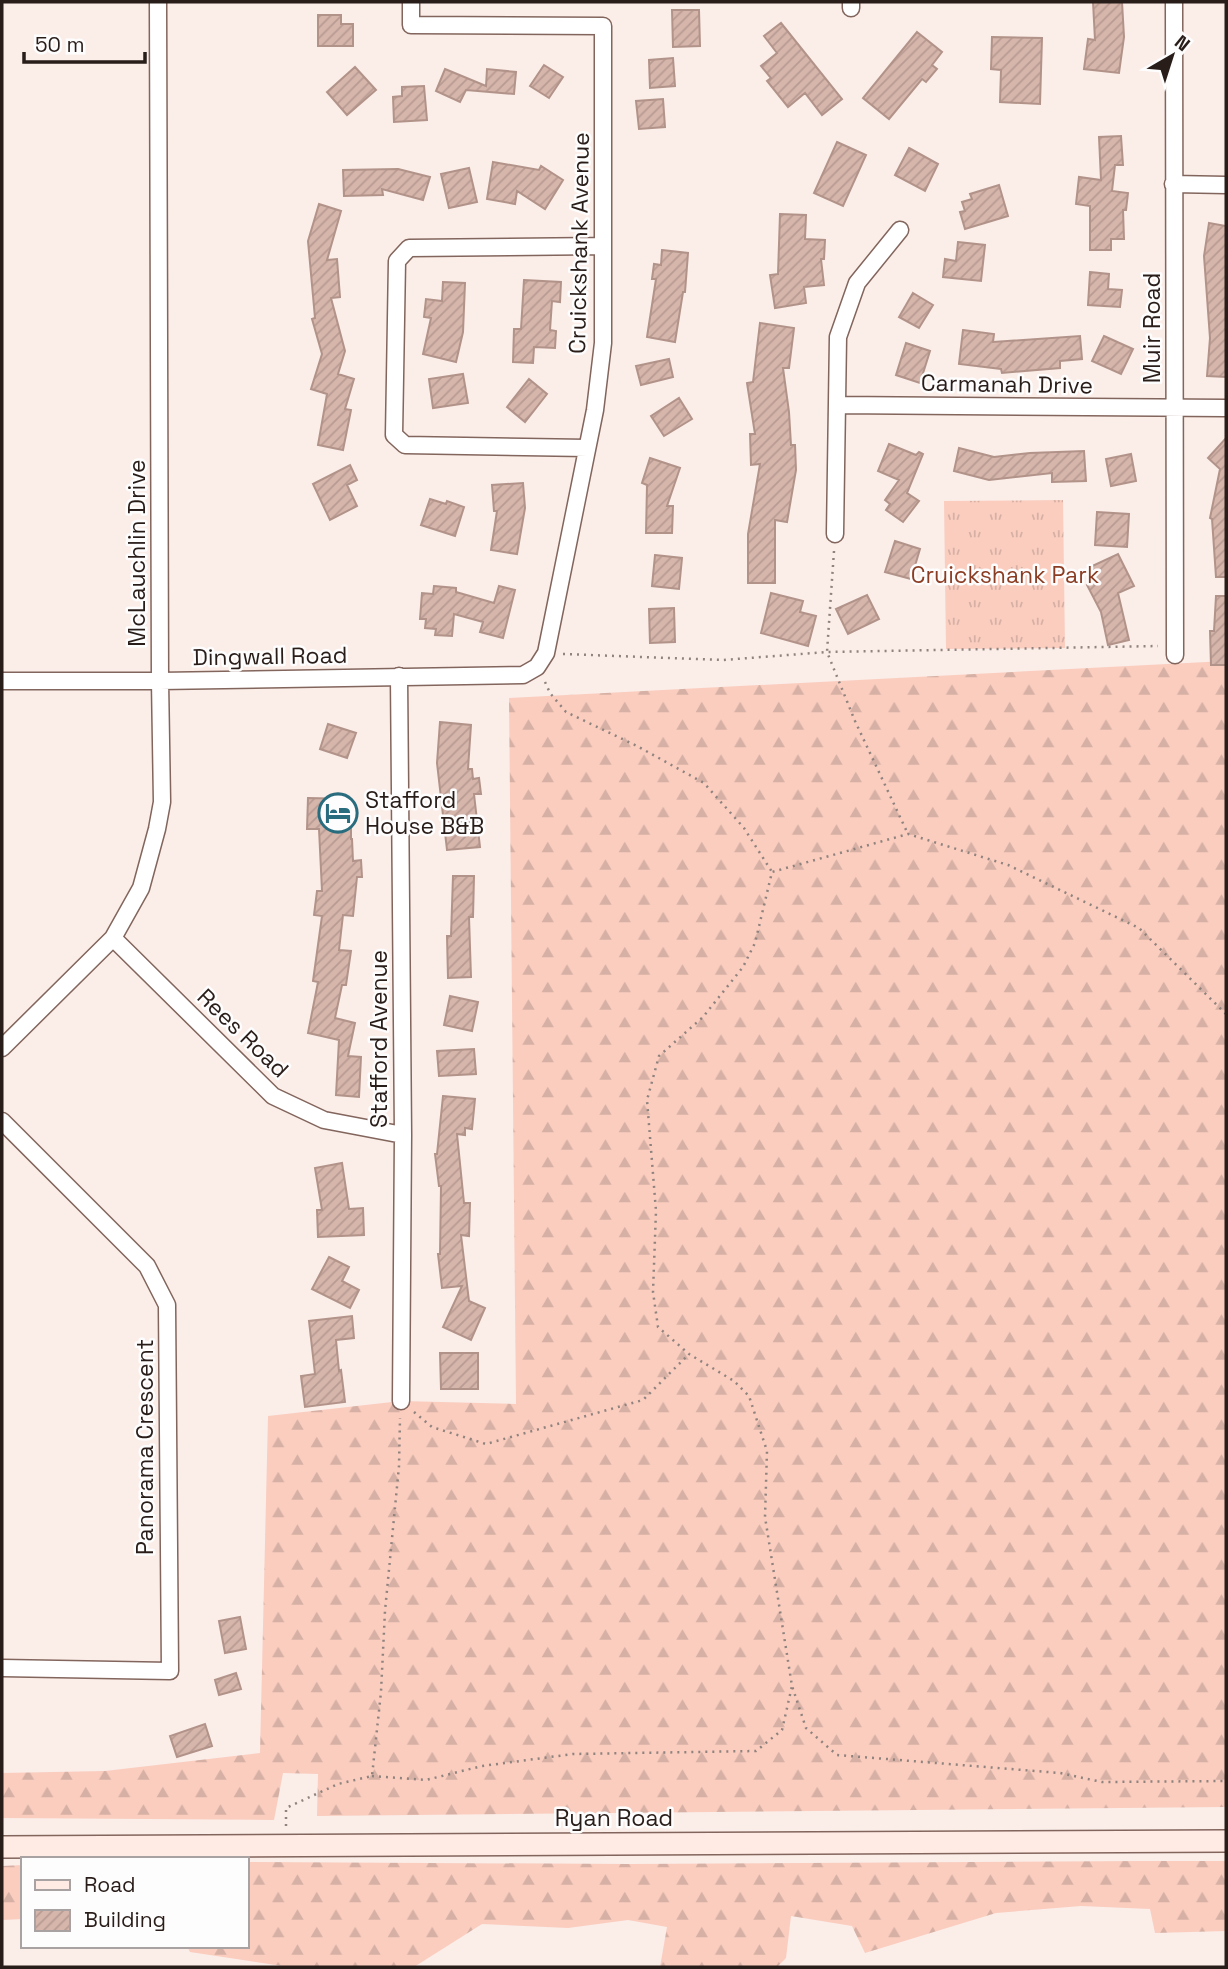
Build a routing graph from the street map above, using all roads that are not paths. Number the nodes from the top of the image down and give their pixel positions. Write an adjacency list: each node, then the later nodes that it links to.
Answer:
1 (158, 2): 17 (street, McLauchlin Drive)
2 (411, 2): 7 (street, Cruickshank Avenue)
3 (1174, 2): 4 (street, Muir Road)
4 (1173, 184): 5 (street); 10 (street, Muir Road)
5 (1226, 185)
6 (900, 230): 8 (street)
7 (602, 246): 11 (street, Cruickshank Avenue); 11 (street)
8 (838, 405): 10 (street, Carmanah Drive); 12 (street)
9 (1226, 408): 10 (street, Carmanah Drive)
10 (1175, 409): 13 (street, Muir Road)
11 (587, 448): 14 (street, Cruickshank Avenue)
12 (835, 534)
13 (1175, 650)
14 (541, 660): 15 (street, Dingwall Road)
15 (399, 676): 17 (street, Dingwall Road); 21 (street, Stafford Avenue)
16 (2, 681): 17 (street, Dingwall Road)
17 (160, 681): 18 (street, McLauchlin Drive)
18 (113, 938): 19 (street, McLauchlin Drive); 21 (street, Rees Road)
19 (2, 1048)
20 (2, 1121): 23 (street, Panorama Crescent)
21 (403, 1135): 22 (street, Stafford Avenue)
22 (401, 1401)
23 (2, 1668)
24 (1226, 1841): 25 (main road, Ryan Road)
25 (2, 1847)

